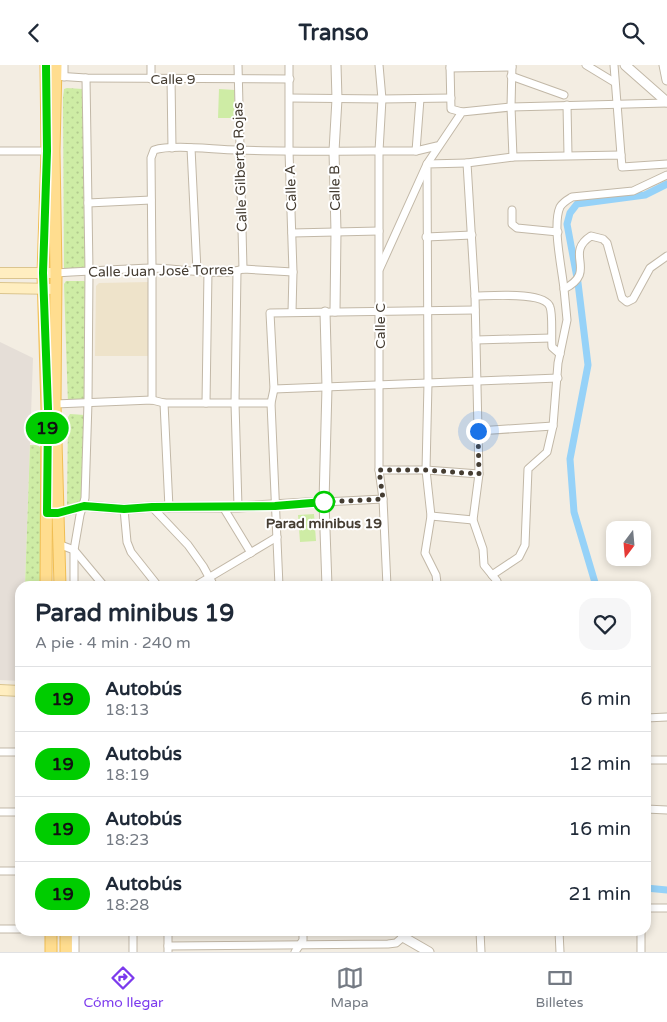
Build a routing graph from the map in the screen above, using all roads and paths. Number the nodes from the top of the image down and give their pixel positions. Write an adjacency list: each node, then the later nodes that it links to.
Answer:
1 (46, 65): 39 (main road)
2 (64, 65): 14 (street)
3 (151, 65): 17 (street)
4 (238, 65): 19 (street, Calle Gilberto Rojas)
5 (289, 65): 20 (street, Calle A)
6 (336, 65): 26 (street, Calle B)
7 (379, 65): 27 (street, Calle C)
8 (586, 65): 22 (street)
9 (614, 65): 22 (street)
10 (625, 65): 29 (street)
11 (664, 65): 21 (street)
12 (450, 66): 13 (street); 25 (street)
13 (512, 66): 15 (street)
14 (59, 73): 16 (street, Calle 9); 39 (main road)
15 (511, 76): 23 (street); 32 (street)
16 (86, 78): 17 (street, Calle 9); 52 (street)
17 (151, 79): 18 (street, Calle 9)
18 (171, 79): 19 (street, Calle 9); 35 (street)
19 (238, 79): 20 (street, Calle 9); 37 (street, Calle Gilberto Rojas)
20 (290, 79): 24 (street, Calle A)
21 (667, 80)
22 (614, 82): 30 (street)
23 (564, 95)
24 (290, 98): 26 (street); 40 (street, Calle A)
25 (451, 98): 28 (street); 33 (street)
26 (337, 99): 27 (street); 41 (street, Calle B)
27 (382, 99): 28 (street); 42 (street, Calle C)
28 (420, 99): 43 (street)
29 (667, 103): 30 (street)
30 (616, 104): 31 (street); 45 (street)
31 (567, 105): 32 (street); 44 (street)
32 (511, 107): 33 (street); 46 (street)
33 (462, 112): 34 (street)
34 (437, 146): 43 (street); 47 (street)
35 (172, 149): 36 (street); 51 (street)
36 (192, 149): 37 (street); 65 (street)
37 (239, 150): 40 (street); 63 (street, Calle Gilberto Rojas)
38 (0, 151): 39 (street)
39 (50, 151): 69 (main road); 70 (main road)
40 (289, 151): 41 (street); 57 (street, Calle A)
41 (334, 151): 42 (street); 55 (street, Calle B)
42 (379, 151): 43 (street); 54 (street, Calle C)
43 (416, 151)
44 (568, 155): 45 (street); 46 (street)
45 (621, 155): 49 (street)
46 (513, 157): 48 (street)
47 (427, 163): 48 (street); 59 (street); 62 (street)
48 (467, 163): 58 (street)
49 (667, 164)
50 (667, 175): 56 (street)
51 (151, 200): 52 (street); 61 (street)
52 (88, 203): 64 (street)
53 (512, 210): 56 (street)
54 (379, 231): 55 (street); 62 (street, Calle C)
55 (336, 232): 57 (street); 76 (street, Calle B)
56 (558, 232): 73 (street)
57 (292, 233): 67 (street, Calle A)
58 (472, 235): 59 (street); 74 (street)
59 (426, 237): 78 (street)
60 (667, 256): 73 (street)
61 (152, 268): 64 (street, Calle Juan José Torres); 65 (street, Calle Juan José Torres); 90 (street)
62 (380, 269): 77 (street, Calle C)
63 (240, 270): 66 (street, Calle Juan José Torres); 67 (street, Calle Juan José Torres); 94 (street, Calle Gilberto Rojas)
64 (89, 271): 70 (street, Calle Juan José Torres); 91 (street)
65 (197, 271): 66 (street, Calle Juan José Torres)
66 (208, 271): 93 (street)
67 (293, 272): 79 (street, Calle A)
68 (0, 273): 69 (main road, Calle Juan José Torres)
69 (43, 273): 70 (main road, Calle Juan José Torres); 72 (main road)
70 (56, 273): 72 (main road)
71 (0, 288): 72 (main road)
72 (50, 289): 96 (main road); 111 (main road)
73 (564, 289): 83 (street)
74 (475, 296): 75 (street); 81 (street)
75 (475, 310): 78 (street); 82 (street)
76 (335, 311): 77 (street); 80 (street)
77 (380, 311): 78 (street); 87 (street, Calle C)
78 (428, 311): 86 (street)
79 (292, 312): 80 (street); 89 (street)
80 (325, 312): 88 (street)
81 (551, 338): 82 (street); 83 (street)
82 (476, 340): 85 (street)
83 (560, 354): 84 (street)
84 (558, 378): 85 (street); 97 (street)
85 (477, 382): 86 (street); 98 (street)
86 (428, 383): 87 (street); 100 (street)
87 (380, 385): 88 (street); 99 (street, Calle C)
88 (327, 387): 89 (street); 103 (street)
89 (274, 389): 95 (street)
90 (152, 400): 91 (street); 92 (street)
91 (88, 402): 96 (street); 104 (street)
92 (164, 403): 93 (street); 109 (street)
93 (206, 403): 94 (street)
94 (235, 403): 95 (street); 108 (street, Calle Gilberto Rojas)
95 (271, 403): 105 (street)
96 (56, 404): 111 (main road)
97 (553, 426): 98 (street); 118 (street)
98 (478, 431): 101 (street)
99 (379, 470): 100 (street); 102 (street, Calle C)
100 (426, 470): 101 (street); 112 (street)
101 (479, 474): 113 (street)
102 (383, 499): 103 (street); 129 (street, Calle C)
103 (324, 502): 105 (street); 128 (street)
104 (84, 506): 110 (street); 111 (street); 116 (street)
105 (275, 506): 108 (street); 114 (street)
106 (152, 507): 109 (street); 110 (street); 119 (street)
107 (223, 507): 108 (street); 109 (street); 117 (street)
108 (238, 507)
109 (169, 508)
110 (124, 509): 124 (street)
111 (52, 513): 115 (main road); 120 (main road)
112 (431, 516): 113 (street); 130 (street)
113 (473, 520): 118 (street)
114 (278, 537): 117 (street); 127 (street)
115 (58, 544): 116 (street); 121 (main road)
116 (74, 550): 122 (street); 123 (street)
117 (252, 553): 119 (street)
118 (492, 575): 131 (street)
119 (209, 578): 125 (street); 126 (street)
120 (46, 581)
121 (60, 581)
122 (74, 581)
123 (100, 581)
124 (154, 581)
125 (204, 581)
126 (211, 581)
127 (279, 581)
128 (327, 581)
129 (387, 581)
130 (437, 581)
131 (497, 581)
132 (0, 690): 133 (main road)
133 (15, 691)
134 (651, 717): 135 (street)
135 (667, 717)
136 (0, 752): 137 (street)
137 (15, 752)
138 (651, 760): 139 (street)
139 (667, 760)
140 (651, 809): 141 (street)
141 (667, 810)
142 (0, 812): 143 (street)
143 (15, 812)
144 (0, 871): 145 (street)
145 (15, 871)
146 (651, 908): 147 (street)
147 (667, 908)
148 (0, 929): 149 (street)
149 (15, 929)
150 (51, 936): 164 (main road)
151 (66, 936): 165 (main road)
152 (75, 936): 166 (street)
153 (133, 936): 167 (street)
154 (168, 936): 163 (street)
155 (303, 936): 161 (street)
156 (401, 936): 162 (street)
157 (405, 936): 170 (street)
158 (480, 936): 171 (street)
159 (559, 936): 172 (street)
160 (641, 936): 173 (street)
161 (300, 945): 162 (street); 163 (street); 168 (street)
162 (323, 945): 169 (street)
163 (168, 949)
164 (51, 952)
165 (66, 952)
166 (75, 952)
167 (133, 952)
168 (295, 952)
169 (334, 952)
170 (430, 952)
171 (481, 952)
172 (560, 952)
173 (641, 952)

